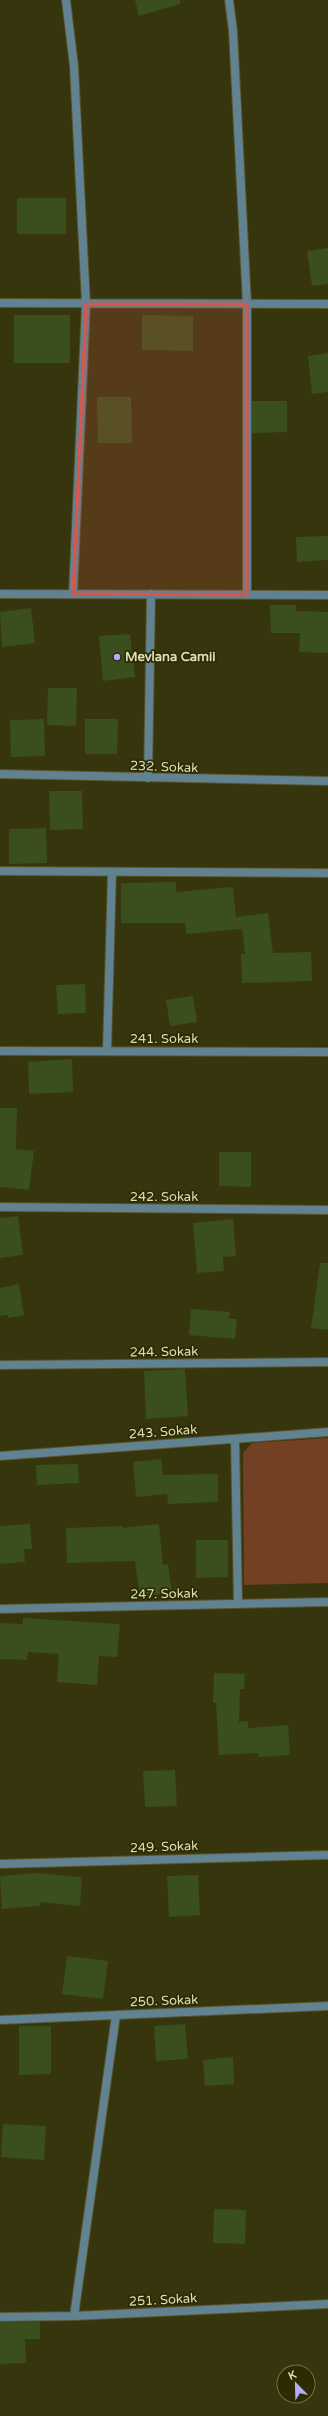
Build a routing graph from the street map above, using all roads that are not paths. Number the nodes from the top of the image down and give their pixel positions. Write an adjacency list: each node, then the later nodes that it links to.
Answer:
1 (66, 0): 4 (street)
2 (229, 0): 5 (street)
3 (0, 304): 4 (street)
4 (86, 304): 5 (street); 8 (street)
5 (247, 304): 6 (street); 10 (street)
6 (328, 304)
7 (0, 594): 8 (street)
8 (73, 594): 9 (street)
9 (151, 594): 10 (street); 13 (street)
10 (247, 594): 11 (street)
11 (328, 595)
12 (0, 774): 13 (street, 232. Sokak)
13 (148, 778): 14 (street, 232. Sokak)
14 (328, 781)
15 (0, 871): 16 (street)
16 (112, 872): 17 (street); 19 (street)
17 (328, 873)
18 (0, 1050): 19 (street, 241. Sokak)
19 (107, 1051): 20 (street, 241. Sokak)
20 (328, 1052)
21 (0, 1207): 22 (street, 242. Sokak)
22 (328, 1210)
23 (328, 1362): 24 (street, 244. Sokak)
24 (0, 1365)
25 (328, 1432): 26 (street, 243. Sokak)
26 (235, 1439): 27 (street, 243. Sokak); 29 (street)
27 (0, 1456)
28 (328, 1602): 29 (street, 247. Sokak)
29 (238, 1604): 30 (street, 247. Sokak)
30 (0, 1609)
31 (328, 1855): 32 (street, 249. Sokak)
32 (0, 1864)
33 (328, 2006): 34 (street, 250. Sokak)
34 (116, 2015): 35 (street, 250. Sokak); 37 (street)
35 (0, 2020)
36 (328, 2304): 37 (street, 251. Sokak)
37 (74, 2316): 38 (street, 251. Sokak)
38 (0, 2317)

